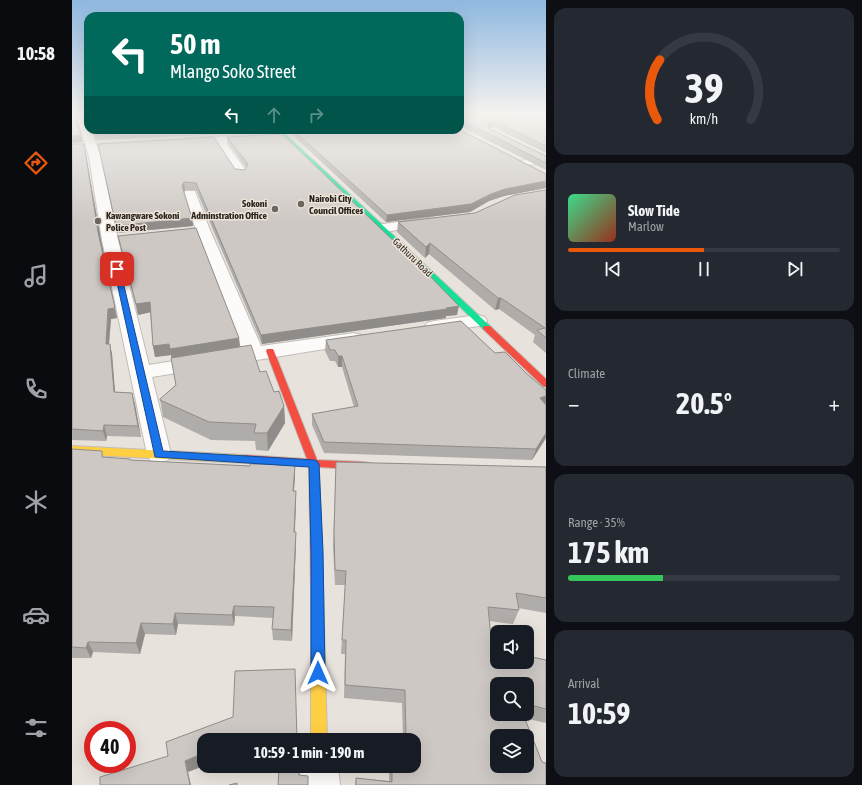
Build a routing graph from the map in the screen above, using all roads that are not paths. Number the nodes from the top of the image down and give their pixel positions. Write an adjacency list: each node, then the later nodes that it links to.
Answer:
1 (92, 150): 16 (street)
2 (226, 150): 7 (street)
3 (300, 150): 11 (street, Gathuru Road)
4 (532, 153): 6 (street)
5 (517, 160): 6 (street); 8 (street)
6 (546, 161)
7 (241, 172)
8 (538, 172)
9 (190, 194): 15 (street)
10 (438, 221): 11 (street)
11 (384, 228): 12 (street, Gathuru Road)
12 (478, 321): 13 (street); 17 (street, Gathuru Road)
13 (418, 330)
14 (372, 337): 15 (street)
15 (262, 352): 16 (street); 20 (street)
16 (140, 373): 19 (street)
17 (546, 384)
18 (72, 450): 19 (street)
19 (159, 454): 20 (street)
20 (314, 464): 21 (street); 22 (street)
21 (375, 466)
22 (319, 733)
23 (319, 773): 24 (street)
24 (320, 785)

